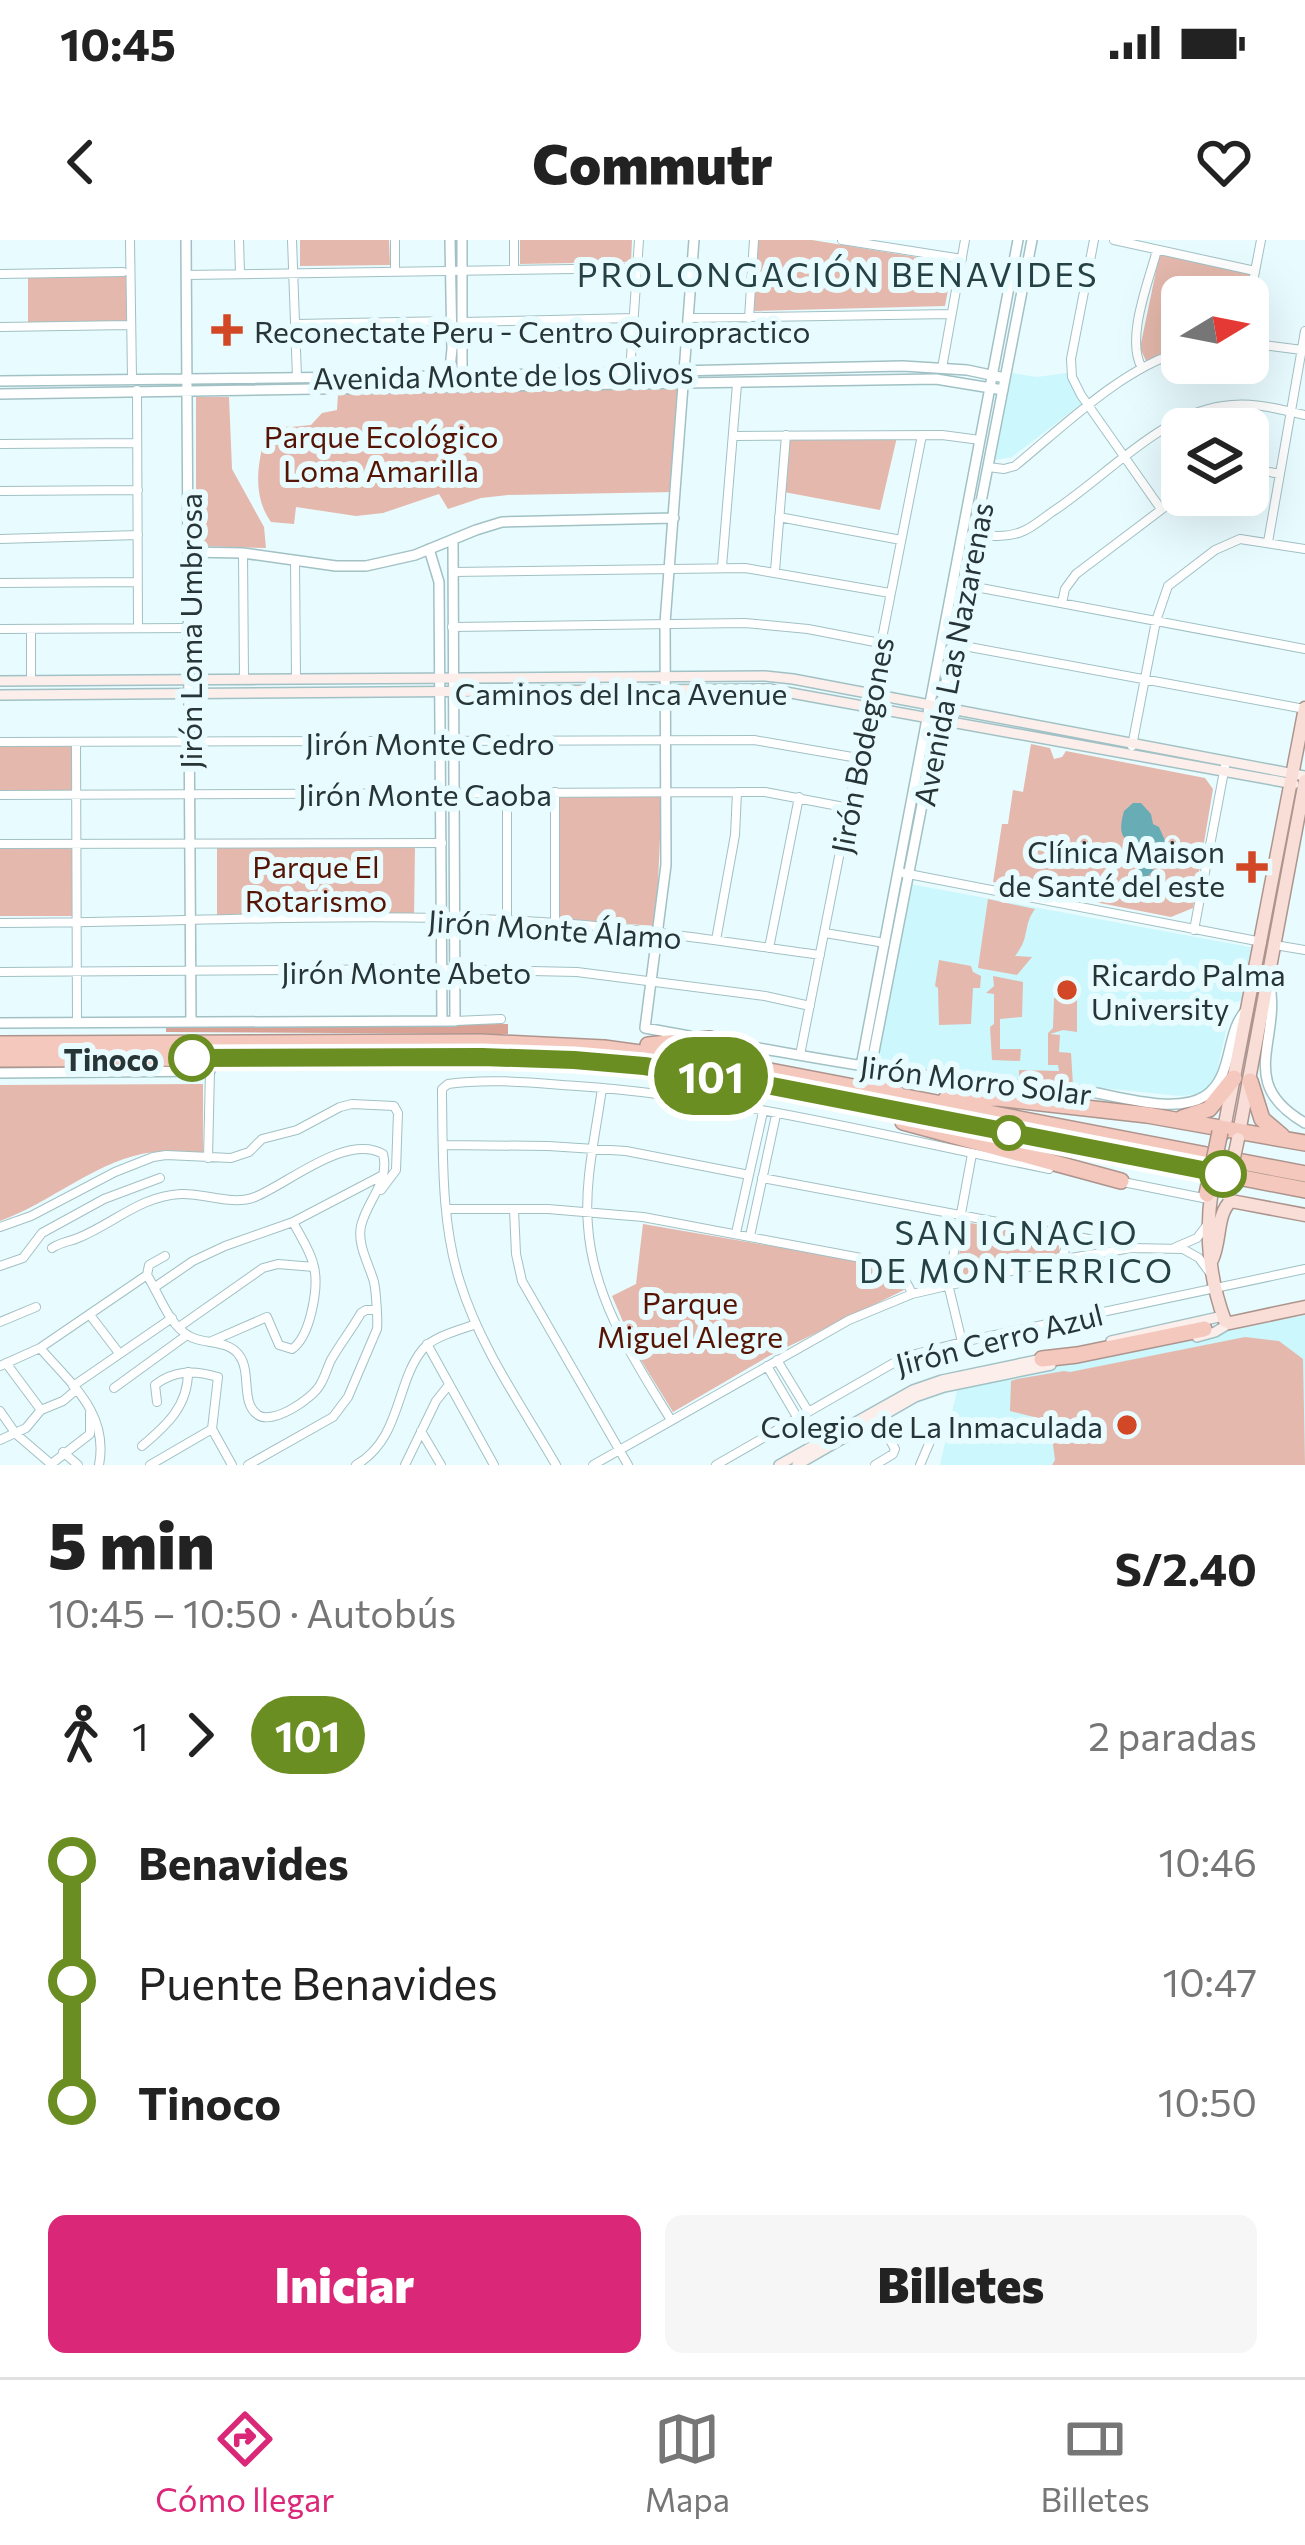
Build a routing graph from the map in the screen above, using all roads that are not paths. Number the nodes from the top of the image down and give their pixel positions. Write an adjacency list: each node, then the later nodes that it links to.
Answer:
1 (130, 240): 38 (street)
2 (186, 240): 30 (street, Jirón Loma Umbrosa)
3 (239, 240): 29 (street)
4 (292, 240): 27 (street)
5 (395, 240): 26 (street)
6 (450, 240): 23 (street)
7 (462, 240): 23 (street)
8 (514, 240): 22 (street)
9 (639, 240): 21 (street)
10 (694, 240): 34 (street)
11 (754, 240): 35 (street)
12 (842, 240): 20 (street)
13 (965, 240): 20 (street)
14 (1018, 240): 48 (street, Avenida Las Nazarenas)
15 (1032, 240): 52 (street, Avenida Las Nazarenas)
16 (1094, 240): 63 (street)
17 (1114, 240): 19 (street)
18 (1261, 240): 24 (street)
19 (1156, 250): 24 (street); 45 (street)
20 (962, 259): 32 (street)
21 (637, 268): 22 (street); 33 (street)
22 (514, 270): 23 (street)
23 (456, 271): 26 (street); 36 (street)
24 (1255, 271): 31 (street)
25 (123, 272): 28 (street)
26 (395, 272): 27 (street)
27 (294, 273): 29 (street); 37 (street)
28 (0, 274)
29 (239, 274): 30 (street)
30 (186, 275): 51 (street, Jirón Loma Umbrosa)
31 (1254, 276)
32 (951, 314): 35 (street); 44 (street)
33 (633, 318): 36 (street); 47 (street)
34 (689, 318): 35 (street); 46 (street)
35 (749, 318)
36 (458, 321): 37 (street); 53 (street); 55 (street)
37 (296, 324): 49 (street)
38 (131, 325): 39 (street); 50 (street)
39 (0, 327)
40 (1305, 331): 42 (street)
41 (1269, 346): 42 (street)
42 (1302, 350): 64 (street)
43 (1161, 360): 45 (street)
44 (942, 368): 46 (street, Avenida Monte de los Olivos); 48 (street, Avenida Monte de los Olivos)
45 (1142, 368): 63 (street)
46 (685, 371): 47 (street, Avenida Monte de los Olivos); 57 (street)
47 (630, 372): 53 (street, Avenida Monte de los Olivos)
48 (992, 375): 52 (street, Avenida Monte de los Olivos); 58 (street, Avenida Las Nazarenas)
49 (297, 377): 51 (street, Avenida Monte de los Olivos); 55 (street, Avenida Monte de los Olivos)
50 (132, 378): 51 (street, Avenida Monte de los Olivos); 54 (street, Avenida Monte de los Olivos)
51 (187, 378): 61 (street, Jirón Loma Umbrosa)
52 (1005, 378): 60 (street, Avenida Las Nazarenas)
53 (465, 381): 55 (street, Avenida Monte de los Olivos); 57 (street, Avenida Monte de los Olivos)
54 (0, 382)
55 (448, 382): 61 (street, Avenida Monte de los Olivos)
56 (736, 383): 57 (street, Avenida Monte de los Olivos); 58 (street, Avenida Monte de los Olivos); 68 (street)
57 (685, 384): 80 (street)
58 (990, 387): 60 (street, Avenida Monte de los Olivos); 69 (street, Avenida Las Nazarenas)
59 (137, 390): 61 (street, Avenida Monte de los Olivos); 62 (street, Avenida Monte de los Olivos); 70 (street)
60 (1003, 390): 73 (street, Avenida Las Nazarenas)
61 (187, 391): 89 (street, Jirón Loma Umbrosa)
62 (0, 394)
63 (1088, 406): 72 (street); 73 (street)
64 (1291, 412): 65 (street); 72 (street); 75 (street)
65 (1305, 415)
66 (786, 435): 67 (street); 68 (street); 79 (street)
67 (922, 435): 69 (street); 85 (street, Jirón Bodegones)
68 (734, 436): 92 (street)
69 (980, 440): 127 (street, Avenida Las Nazarenas)
70 (137, 443): 71 (street); 76 (street)
71 (0, 444)
72 (1125, 458): 78 (street); 81 (street)
73 (988, 467): 81 (street, Avenida Las Nazarenas)
74 (1269, 472): 75 (street)
75 (1280, 474): 86 (street)
76 (137, 490): 77 (street); 82 (street)
77 (0, 491)
78 (1161, 509): 100 (street)
79 (779, 517): 85 (street); 95 (street)
80 (674, 518): 84 (street); 93 (street)
81 (975, 534): 98 (street, Avenida Las Nazarenas)
82 (138, 535): 83 (street); 96 (street)
83 (0, 538)
84 (453, 540): 87 (street); 94 (street)
85 (901, 540): 99 (street, Jirón Bodegones)
86 (1268, 542): 88 (street); 101 (street)
87 (429, 549): 91 (street); 111 (street)
88 (1305, 549)
89 (188, 552): 90 (street); 105 (street, Jirón Loma Umbrosa)
90 (243, 553): 91 (street); 113 (street)
91 (295, 561): 114 (street)
92 (722, 567): 93 (street); 95 (street)
93 (669, 568): 94 (street); 102 (street)
94 (453, 572): 103 (street)
95 (775, 572): 99 (street)
96 (138, 582): 97 (street); 104 (street)
97 (0, 583)
98 (965, 585): 100 (street); 109 (street, Avenida Las Nazarenas)
99 (890, 593): 108 (street, Jirón Bodegones)
100 (1062, 603): 101 (street)
101 (1156, 621): 110 (street); 119 (street)
102 (665, 623): 103 (street); 108 (street); 118 (street)
103 (452, 627): 112 (street)
104 (138, 628): 105 (street); 107 (street)
105 (189, 628): 115 (street, Jirón Loma Umbrosa)
106 (0, 629): 107 (street)
107 (31, 629): 117 (street)
108 (880, 643): 123 (street, Jirón Bodegones)
109 (953, 644): 119 (street); 127 (street, Avenida Las Nazarenas)
110 (1305, 649)
111 (440, 677): 112 (main road, Caminos del Inca Avenue); 114 (main road, Caminos del Inca Avenue); 120 (street)
112 (453, 677): 118 (main road, Caminos del Inca Avenue); 121 (street)
113 (244, 679): 114 (main road, Caminos del Inca Avenue); 115 (main road, Caminos del Inca Avenue)
114 (296, 679)
115 (189, 680): 117 (main road, Caminos del Inca Avenue); 122 (street, Jirón Loma Umbrosa)
116 (0, 681): 117 (main road, Caminos del Inca Avenue)
117 (31, 681)
118 (666, 682): 121 (main road, Caminos del Inca Avenue); 123 (main road, Caminos del Inca Avenue); 125 (main road, Caminos del Inca Avenue); 128 (street)
119 (1144, 682): 126 (street); 134 (street)
120 (440, 690): 121 (main road, Caminos del Inca Avenue); 122 (main road, Caminos del Inca Avenue); 132 (street)
121 (453, 690): 133 (street)
122 (189, 693): 124 (main road, Caminos del Inca Avenue); 131 (street, Jirón Loma Umbrosa)
123 (870, 693): 125 (street, Jirón Bodegones); 127 (main road, Caminos del Inca Avenue)
124 (0, 694)
125 (868, 706): 127 (main road, Caminos del Inca Avenue); 135 (street, Jirón Bodegones)
126 (1305, 709): 137 (main road)
127 (935, 712): 134 (main road, Caminos del Inca Avenue); 154 (street, Avenida Las Nazarenas)
128 (667, 740): 133 (street, Jirón Monte Cedro); 135 (street, Jirón Monte Cedro); 140 (street)
129 (0, 742): 130 (street, Jirón Monte Cedro)
130 (76, 742): 131 (street, Jirón Monte Cedro); 146 (street)
131 (189, 743): 132 (street, Jirón Monte Cedro); 145 (street, Jirón Loma Umbrosa)
132 (440, 743): 133 (street, Jirón Monte Cedro); 141 (street)
133 (453, 743): 142 (street)
134 (1132, 749): 136 (main road, Caminos del Inca Avenue)
135 (858, 758): 148 (street, Jirón Bodegones)
136 (1225, 766): 137 (main road, Caminos del Inca Avenue); 162 (street)
137 (1301, 781): 166 (main road)
138 (737, 791): 140 (street, Jirón Monte Caoba); 147 (street, Jirón Monte Caoba); 165 (street)
139 (555, 792): 140 (street, Jirón Monte Caoba); 143 (street, Jirón Monte Caoba); 160 (street)
140 (667, 792): 163 (street)
141 (440, 793): 142 (street, Jirón Monte Caoba); 145 (street, Jirón Monte Caoba); 150 (street)
142 (454, 793): 143 (street, Jirón Monte Caoba); 151 (street)
143 (507, 793): 158 (street)
144 (0, 795): 146 (street, Jirón Monte Caoba)
145 (190, 795): 146 (street, Jirón Monte Caoba); 149 (street, Jirón Loma Umbrosa)
146 (77, 796): 153 (street)
147 (799, 797): 148 (street, Jirón Monte Caoba); 168 (street)
148 (849, 808): 164 (street, Jirón Bodegones)
149 (190, 843): 150 (street); 153 (street); 155 (street, Jirón Loma Umbrosa)
150 (441, 843): 151 (street); 156 (street)
151 (454, 843): 157 (street)
152 (0, 844): 153 (street)
153 (77, 844): 159 (street)
154 (903, 873): 162 (street); 167 (street, Avenida Las Nazarenas); 192 (street, Avenida Las Nazarenas)
155 (190, 919): 156 (street, Jirón Monte Álamo); 159 (street, Jirón Monte Álamo); 173 (street, Jirón Loma Umbrosa)
156 (442, 919): 157 (street, Jirón Monte Álamo); 171 (street)
157 (454, 919): 158 (street, Jirón Monte Álamo); 172 (street)
158 (507, 920): 160 (street, Jirón Monte Álamo)
159 (77, 922): 161 (street, Jirón Monte Álamo); 175 (street)
160 (555, 922): 163 (street, Jirón Monte Álamo)
161 (0, 923)
162 (1194, 930): 166 (street)
163 (659, 931): 165 (street, Jirón Monte Álamo); 177 (street)
164 (825, 933): 167 (street); 170 (street, Jirón Bodegones)
165 (716, 940): 168 (street, Jirón Monte Álamo)
166 (1268, 943): 169 (street); 176 (main road); 179 (main road)
167 (884, 944): 192 (street, Avenida Las Nazarenas)
168 (769, 948): 170 (street, Jirón Monte Álamo)
169 (1305, 950)
170 (820, 955): 178 (street, Jirón Bodegones)
171 (442, 969): 172 (street, Jirón Monte Abeto); 173 (street, Jirón Monte Abeto); 181 (street)
172 (455, 969): 177 (street, Jirón Monte Abeto); 182 (street)
173 (190, 971): 175 (street, Jirón Monte Abeto); 184 (street, Jirón Loma Umbrosa)
174 (0, 972): 175 (street, Jirón Monte Abeto)
175 (77, 972): 183 (street)
176 (1269, 979): 195 (main road); 204 (street)
177 (652, 980): 178 (street, Jirón Monte Abeto); 186 (street, Jirón Morro Solar)
178 (810, 1006): 189 (street, Jirón Bodegones)
179 (1249, 1007): 195 (main road); 199 (street, Jirón Morro Solar)
180 (501, 1019): 182 (street)
181 (442, 1021): 182 (street); 184 (street)
182 (455, 1021)
183 (77, 1022): 184 (street); 185 (street)
184 (190, 1022)
185 (0, 1023)
186 (710, 1040): 188 (highway); 189 (street, Jirón Morro Solar)
187 (0, 1044): 188 (highway)
188 (604, 1048): 198 (highway)
189 (800, 1055): 192 (street, Jirón Morro Solar)
190 (240, 1058): 191 (highway); 193 (highway); 197 (highway)
191 (0, 1059)
192 (866, 1066): 198 (highway); 199 (street, Jirón Morro Solar)
193 (210, 1071): 194 (street); 211 (street)
194 (0, 1073)
195 (1242, 1079): 203 (highway); 205 (main road); 206 (highway)
196 (602, 1088): 200 (street); 208 (street); 209 (street)
197 (820, 1097): 217 (highway); 218 (highway)
198 (908, 1098): 202 (highway); 213 (highway)
199 (1136, 1100): 202 (highway)
200 (763, 1112): 201 (street); 214 (street)
201 (776, 1114): 210 (street); 216 (street)
202 (1154, 1116): 203 (highway)
203 (1176, 1119): 205 (highway)
204 (1305, 1124)
205 (1228, 1132): 206 (highway); 220 (highway, bridge)
206 (1284, 1138): 207 (highway)
207 (1305, 1143)
208 (443, 1145): 209 (street); 221 (street)
209 (593, 1149): 214 (street); 223 (street)
210 (972, 1154): 217 (street); 225 (street)
211 (208, 1158): 219 (street); 228 (street)
212 (385, 1174): 219 (street); 226 (street); 233 (street)
213 (1305, 1174)
214 (749, 1175): 230 (street)
215 (160, 1178): 237 (street)
216 (762, 1178): 225 (street); 231 (street)
217 (1121, 1181): 220 (street)
218 (1305, 1190)
219 (376, 1195): 247 (street)
220 (1215, 1197): 224 (main road); 227 (main road); 227 (main road)
221 (447, 1208): 222 (street); 252 (street)
222 (514, 1209): 223 (street); 282 (street)
223 (587, 1212): 230 (street); 275 (street)
224 (1305, 1215)
225 (962, 1216): 229 (street); 241 (street)
226 (293, 1222): 238 (street); 243 (street)
227 (1214, 1223): 232 (street); 242 (main road)
228 (0, 1227)
229 (1058, 1232): 234 (street); 236 (street)
230 (736, 1233): 231 (street)
231 (750, 1236): 244 (street)
232 (1174, 1247): 234 (street); 242 (street)
233 (52, 1248)
234 (1132, 1248): 236 (street)
235 (165, 1256): 240 (street)
236 (1058, 1260): 241 (street)
237 (0, 1266)
238 (314, 1267): 251 (street); 255 (street)
239 (1305, 1269): 242 (street, Jirón Cerro Azul)
240 (147, 1276): 243 (street); 248 (street)
241 (948, 1284): 244 (street); 256 (street)
242 (1215, 1284): 249 (main road); 256 (street, Jirón Cerro Azul)
243 (155, 1287): 251 (street)
244 (912, 1294): 261 (street)
245 (36, 1307): 250 (street)
246 (1305, 1307): 249 (main road)
247 (374, 1310): 255 (street); 290 (street)
248 (90, 1315): 258 (street); 259 (street)
249 (1227, 1320): 260 (main road); 273 (main road)
250 (0, 1322)
251 (176, 1322): 254 (street); 259 (street)
252 (476, 1324): 257 (street); 294 (street)
253 (1204, 1329): 260 (highway)
254 (187, 1335): 255 (street); 267 (street)
255 (210, 1342)
256 (962, 1342): 272 (street, Jirón Cerro Azul)
257 (427, 1344): 265 (street); 284 (street)
258 (40, 1348): 262 (street); 266 (street)
259 (119, 1353): 266 (street)
260 (1042, 1359): 273 (main road)
261 (778, 1360): 263 (street); 272 (street)
262 (3, 1365): 270 (street)
263 (767, 1366): 274 (street); 275 (street)
264 (188, 1372): 268 (street); 276 (street); 281 (street)
265 (448, 1386): 277 (street); 293 (street)
266 (75, 1388): 269 (street); 270 (street)
267 (114, 1388)
268 (157, 1402)
269 (89, 1406): 283 (street); 287 (street)
270 (41, 1409): 279 (street)
271 (0, 1411): 279 (street)
272 (808, 1412): 274 (street, Jirón Cerro Azul)
273 (875, 1414): 298 (main road); 299 (main road); 300 (street)
274 (797, 1418): 297 (street, Jirón Cerro Azul)
275 (671, 1420): 282 (street)
276 (212, 1430): 288 (street); 289 (street)
277 (421, 1431): 291 (street); 292 (street)
278 (934, 1432): 301 (street)
279 (16, 1434): 280 (street); 285 (street)
280 (0, 1440)
281 (142, 1446)
282 (620, 1450): 295 (street); 296 (street)
283 (63, 1452): 285 (street); 286 (street)
284 (360, 1464)
285 (50, 1465)
286 (78, 1465)
287 (99, 1465)
288 (150, 1465)
289 (232, 1465)
290 (248, 1465)
291 (405, 1465)
292 (441, 1465)
293 (494, 1465)
294 (556, 1465)
295 (593, 1465)
296 (628, 1465)
297 (716, 1465)
298 (779, 1465)
299 (797, 1465)
300 (875, 1465)
301 (920, 1465)

